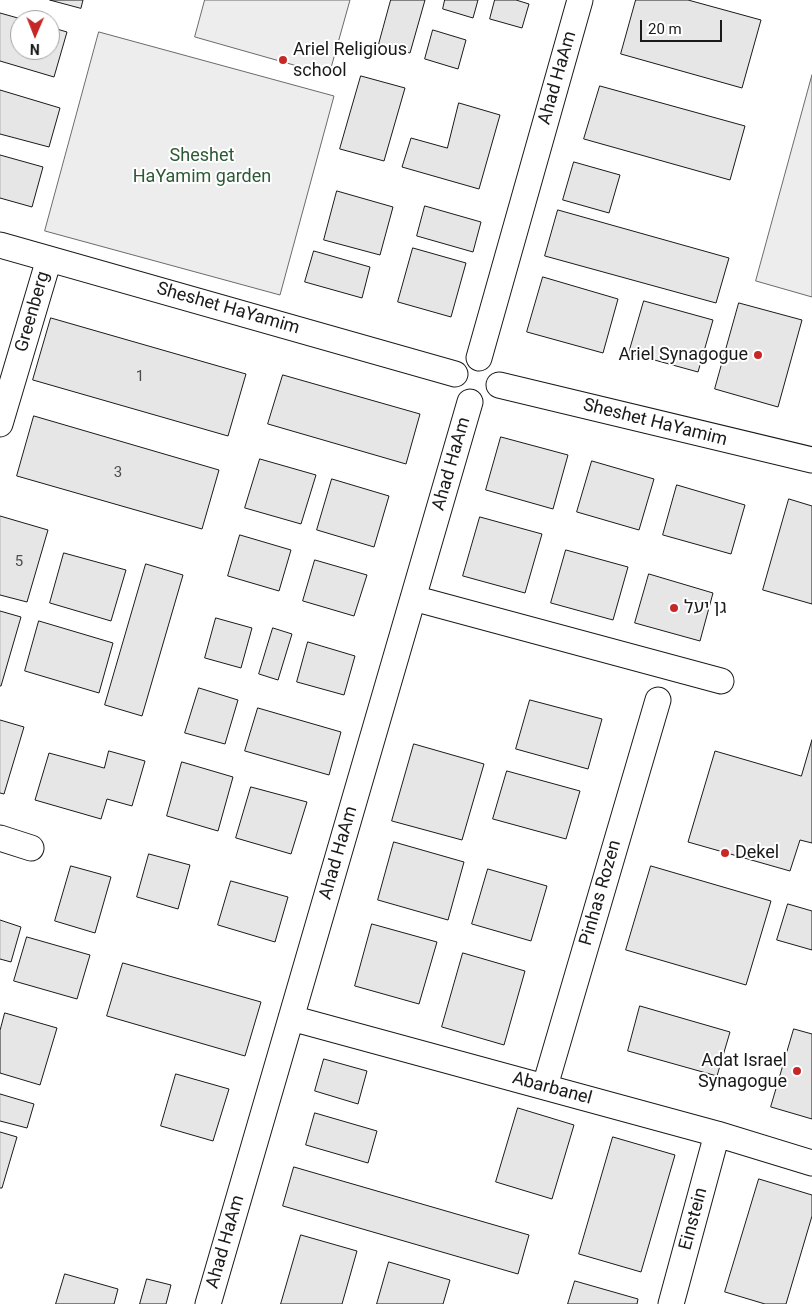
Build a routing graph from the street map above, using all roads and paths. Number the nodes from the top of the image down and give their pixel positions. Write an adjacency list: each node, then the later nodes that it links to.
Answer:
1 (580, 0): 4 (street, Ahad HaAm)
2 (0, 245): 3 (street, Sheshet HaYamim)
3 (49, 259): 5 (street, Sheshet HaYamim); 8 (street, Greenberg)
4 (479, 358): 5 (street); 6 (street)
5 (455, 374): 7 (street)
6 (499, 385): 7 (street); 9 (street, Sheshet HaYamim)
7 (470, 402): 10 (street, Ahad HaAm)
8 (0, 424)
9 (812, 460)
10 (413, 598): 11 (street); 15 (street, Ahad HaAm)
11 (721, 681)
12 (658, 700): 16 (street, Pinhas Rozen)
13 (0, 838): 14 (street)
14 (31, 848)
15 (291, 1018): 16 (street, Abarbanel); 19 (street, Ahad HaAm)
16 (545, 1086): 17 (street, Abarbanel)
17 (717, 1134): 18 (street, Abarbanel); 20 (street, Einstein)
18 (812, 1163)
19 (208, 1304)
20 (671, 1304)

